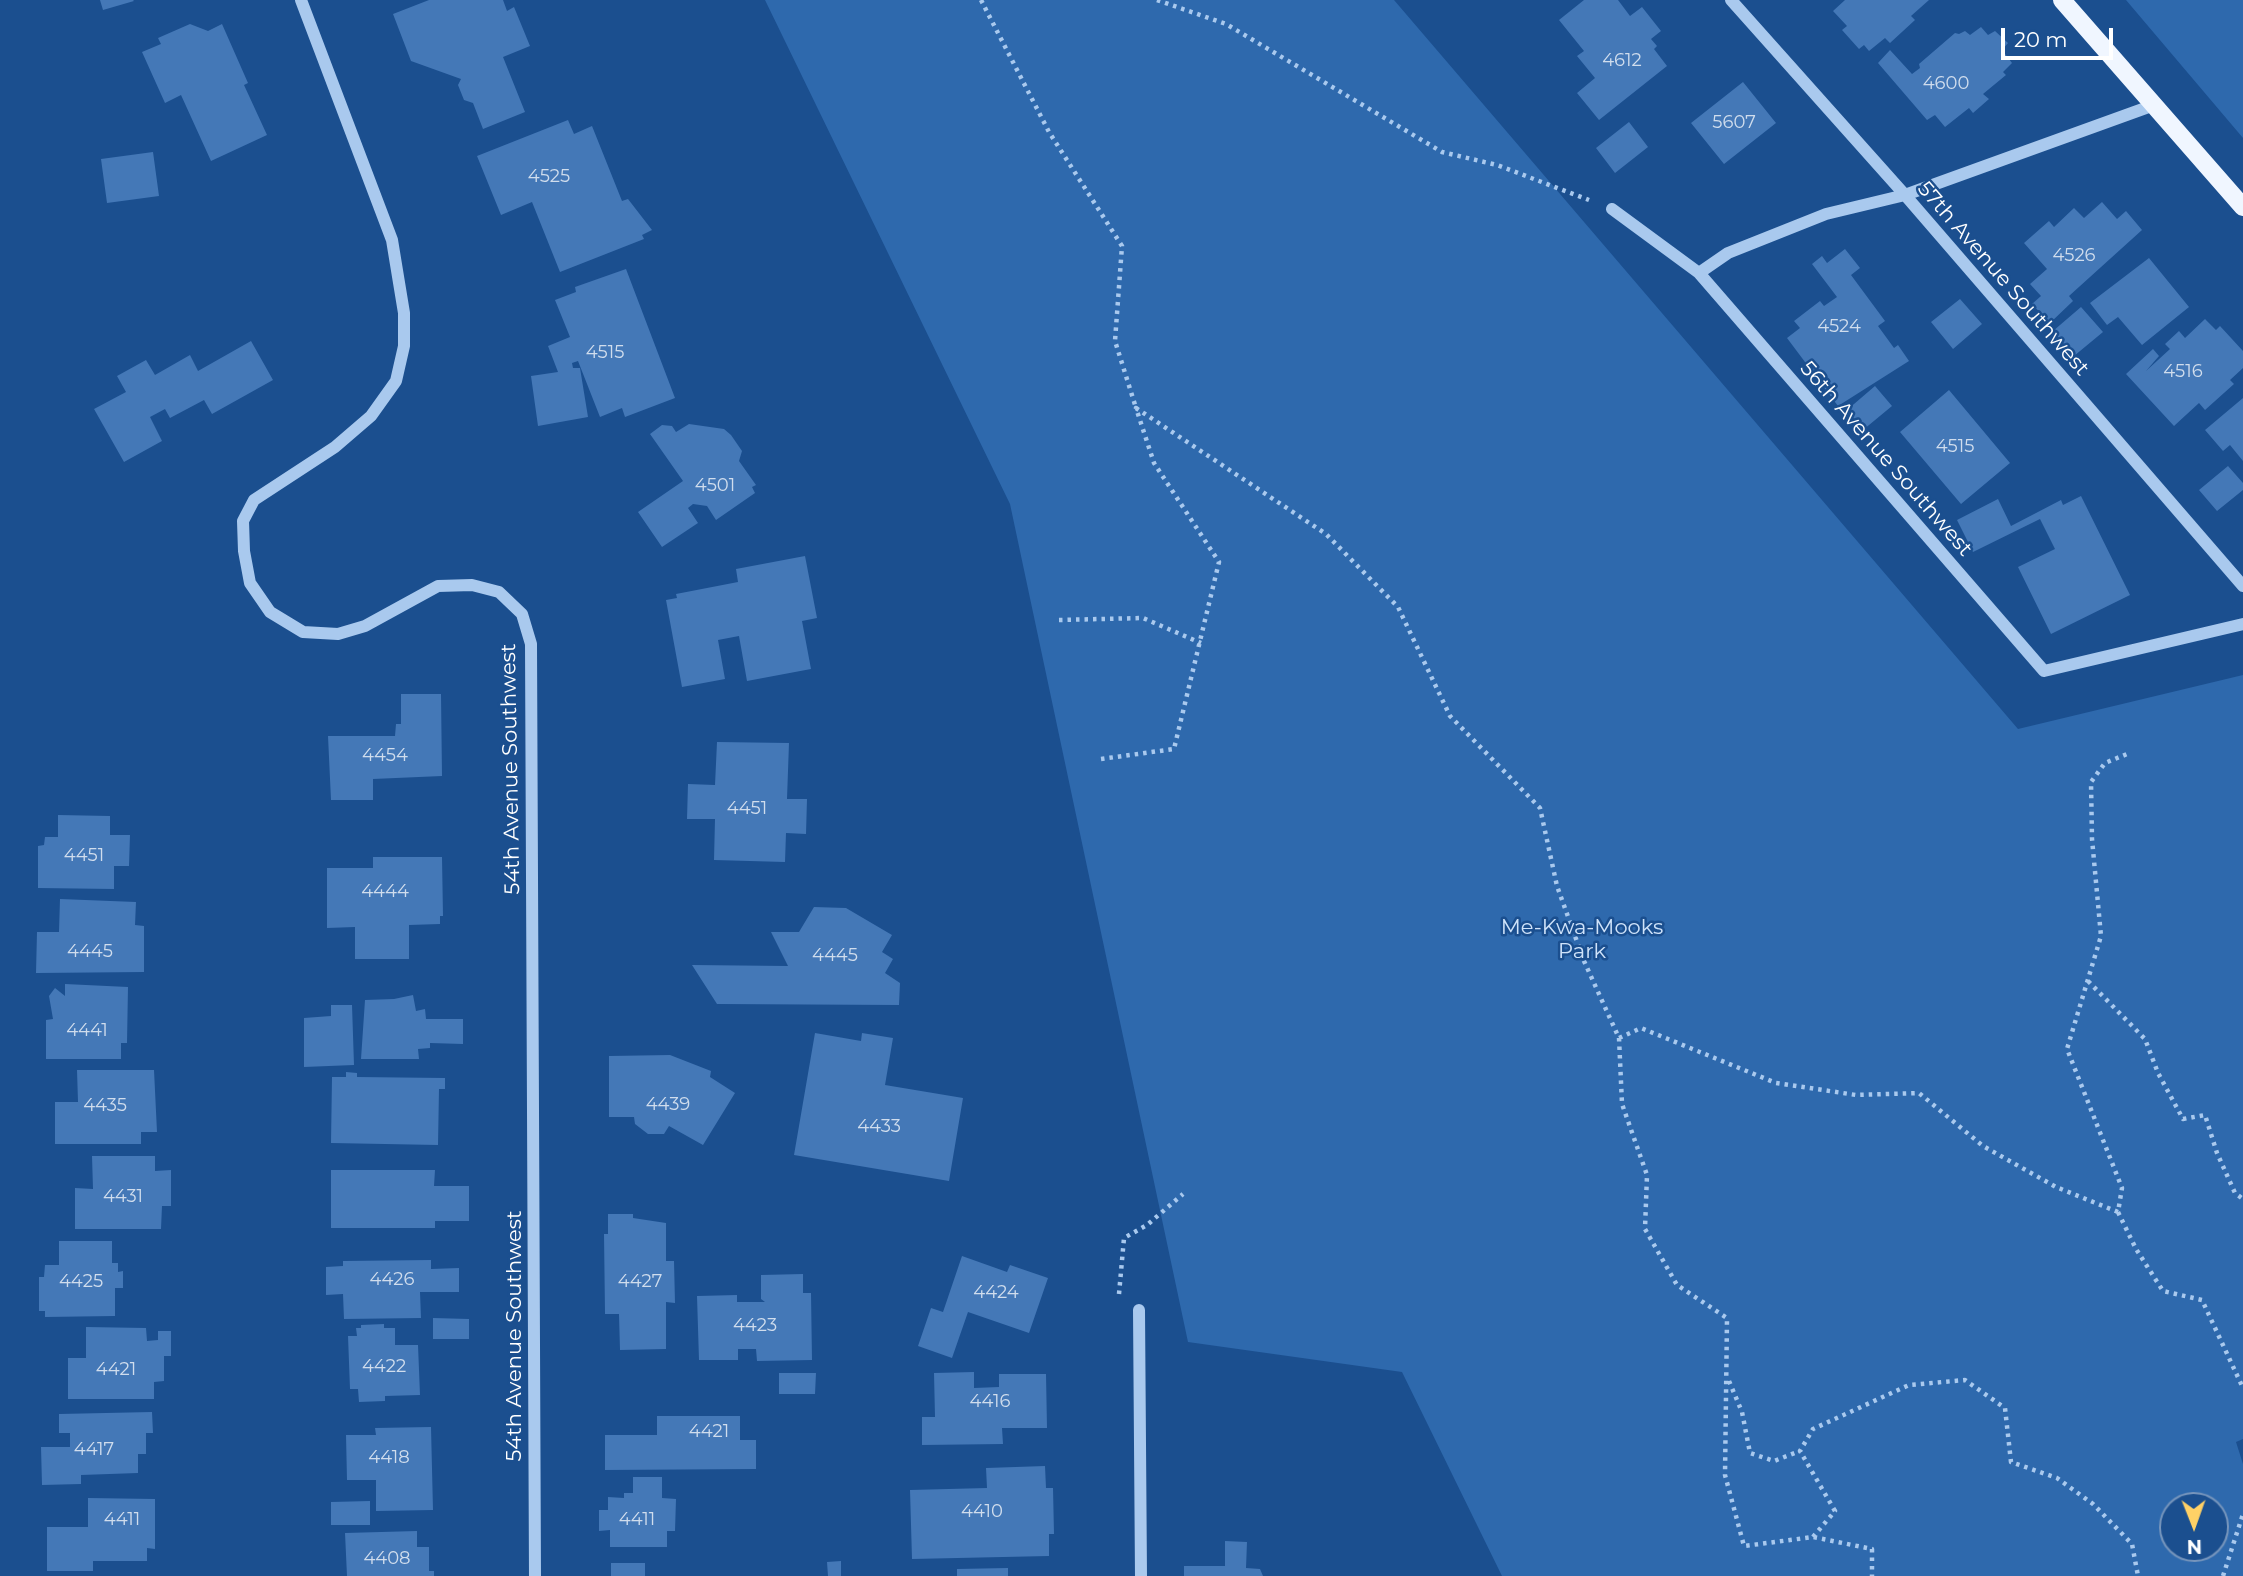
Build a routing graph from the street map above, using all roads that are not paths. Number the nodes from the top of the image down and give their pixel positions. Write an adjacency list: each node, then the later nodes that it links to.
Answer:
1 (301, 0): 12 (street, 54th Avenue Southwest)
2 (1731, 0): 5 (street, 57th Avenue Southwest)
3 (2062, 0): 4 (main road)
4 (2154, 105): 5 (street); 6 (main road)
5 (1905, 195): 8 (street); 9 (street, 57th Avenue Southwest)
6 (2243, 207)
7 (1612, 209): 8 (street, 56th Avenue Southwest)
8 (1699, 273): 10 (street, 56th Avenue Southwest)
9 (2243, 586)
10 (2243, 624)
11 (1139, 1310): 13 (street)
12 (535, 1576)
13 (1141, 1576)

